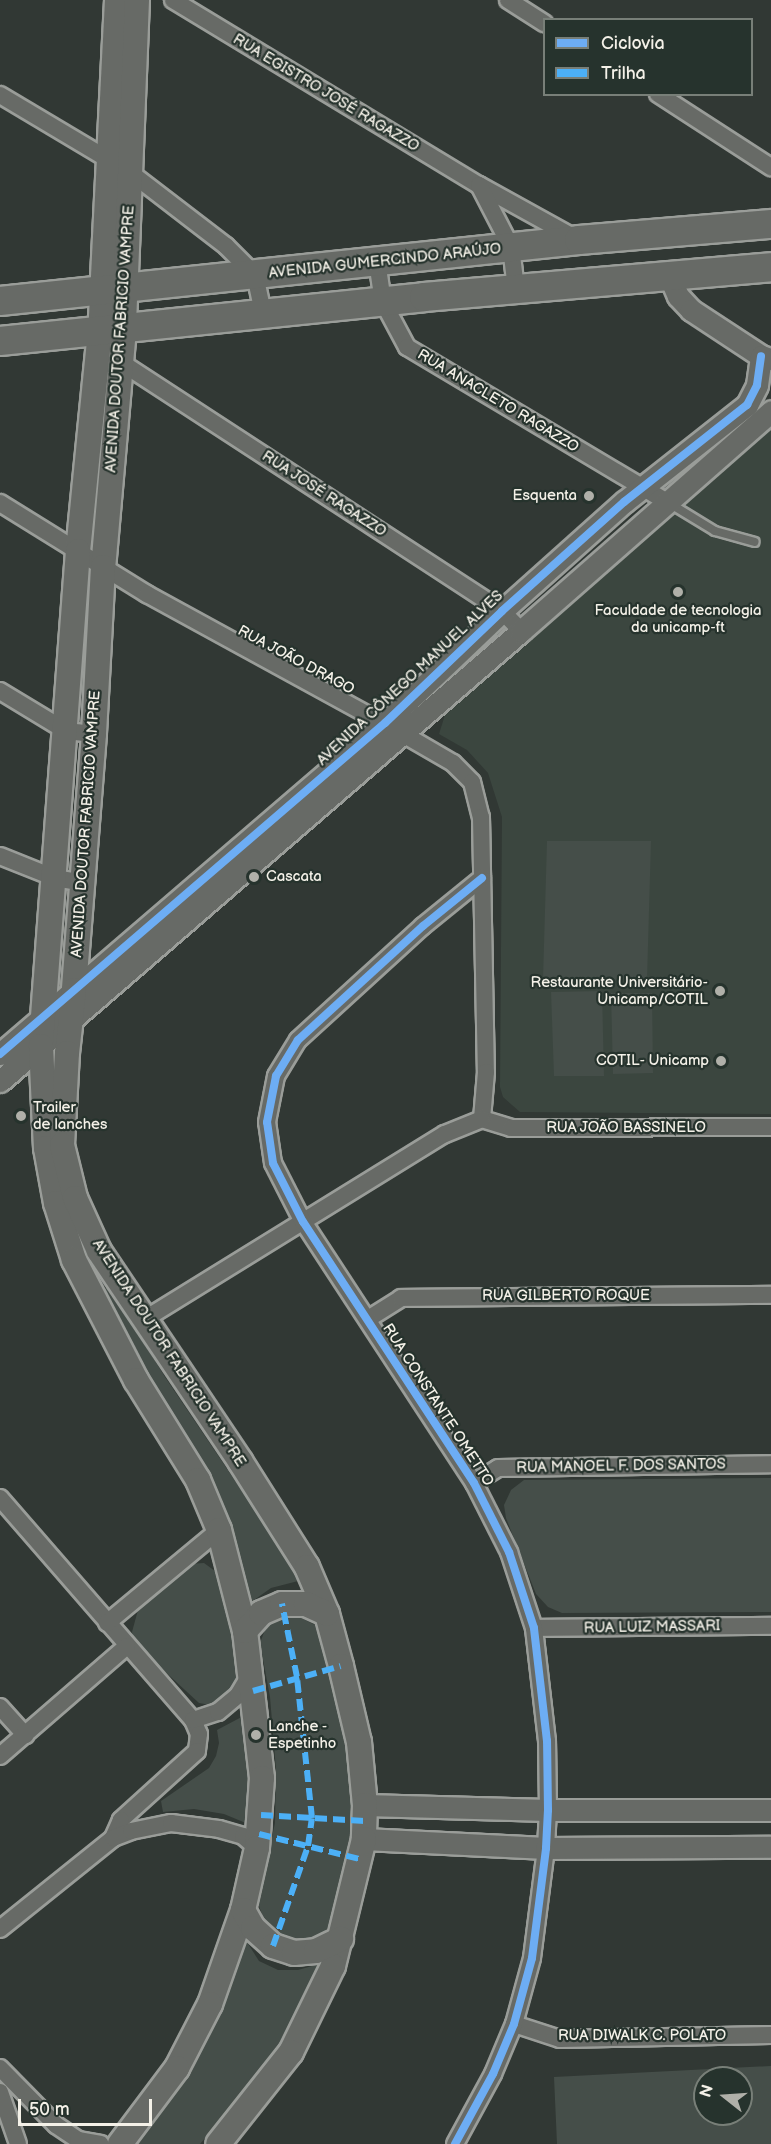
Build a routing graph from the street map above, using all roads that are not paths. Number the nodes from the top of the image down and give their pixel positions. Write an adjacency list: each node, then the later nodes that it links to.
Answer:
1 (117, 0): 8 (main road, AVENIDA DOUTOR FABRICIO VAMPRE)
2 (137, 0): 10 (main road, AVENIDA DOUTOR FABRICIO VAMPRE)
3 (173, 0): 11 (street, RUA EGISTRO JOSÉ RAGAZZO)
4 (511, 1): 5 (street)
5 (543, 22)
6 (0, 95): 8 (street)
7 (661, 96): 9 (street)
8 (109, 161): 10 (street); 20 (main road, AVENIDA DOUTOR FABRICIO VAMPRE)
9 (771, 167)
10 (131, 173): 18 (street); 20 (main road, AVENIDA DOUTOR FABRICIO VAMPRE)
11 (479, 185): 14 (street, RUA EGISTRO JOSÉ RAGAZZO); 15 (street)
12 (771, 224): 14 (highway, AVENIDA GUMERCINDO ARAÚJO)
13 (771, 236): 19 (highway)
14 (579, 240): 15 (highway, AVENIDA GUMERCINDO ARAÚJO)
15 (511, 247): 16 (highway, AVENIDA GUMERCINDO ARAÚJO); 21 (street)
16 (377, 261): 18 (highway, AVENIDA GUMERCINDO ARAÚJO); 23 (street, RUA ANACLETO RAGAZZO)
17 (771, 267): 19 (highway)
18 (255, 274): 20 (highway, AVENIDA GUMERCINDO ARAÚJO); 24 (street)
19 (669, 275): 21 (highway); 27 (street)
20 (114, 288): 22 (highway, AVENIDA GUMERCINDO ARAÚJO); 25 (main road, AVENIDA DOUTOR FABRICIO VAMPRE)
21 (516, 289): 23 (highway)
22 (0, 301)
23 (382, 302): 24 (highway); 30 (street, RUA ANACLETO RAGAZZO)
24 (263, 314): 25 (highway)
25 (112, 330): 26 (highway); 28 (main road, AVENIDA DOUTOR FABRICIO VAMPRE); 34 (main road, AVENIDA DOUTOR FABRICIO VAMPRE)
26 (0, 341)
27 (766, 357): 30 (street, AVENIDA CÔNEGO MANUEL ALVES)
28 (122, 363): 35 (main road, AVENIDA DOUTOR FABRICIO VAMPRE); 36 (street, RUA JOSÉ RAGAZZO)
29 (771, 411): 31 (street, AVENIDA CÔNEGO MANUEL ALVES)
30 (645, 487): 31 (street, RUA ANACLETO RAGAZZO); 36 (street, AVENIDA CÔNEGO MANUEL ALVES)
31 (669, 502): 33 (lane); 37 (street, AVENIDA CÔNEGO MANUEL ALVES)
32 (0, 503): 34 (street, RUA JOÃO DRAGO)
33 (755, 542)
34 (78, 551): 35 (street, RUA JOÃO DRAGO); 40 (main road, AVENIDA DOUTOR FABRICIO VAMPRE)
35 (103, 567): 39 (street, RUA JOÃO DRAGO); 41 (main road, AVENIDA DOUTOR FABRICIO VAMPRE)
36 (502, 611): 37 (street, RUA JOSÉ RAGAZZO); 39 (street, AVENIDA CÔNEGO MANUEL ALVES)
37 (521, 631): 39 (street, AVENIDA CÔNEGO MANUEL ALVES)
38 (0, 691): 40 (street)
39 (394, 728): 44 (street, RUA JOÃO DRAGO); 46 (street, AVENIDA CÔNEGO MANUEL ALVES); 48 (street, AVENIDA CÔNEGO MANUEL ALVES)
40 (66, 731): 41 (street); 43 (main road, AVENIDA DOUTOR FABRICIO VAMPRE)
41 (94, 734): 45 (main road, AVENIDA DOUTOR FABRICIO VAMPRE)
42 (0, 855): 43 (street)
43 (55, 878): 45 (street); 47 (main road, AVENIDA DOUTOR FABRICIO VAMPRE)
44 (482, 878): 52 (street, RUA JOÃO DRAGO); 54 (street, RUA CONSTANTE OMETTO)
45 (82, 883): 46 (main road, AVENIDA DOUTOR FABRICIO VAMPRE)
46 (74, 990): 47 (street, AVENIDA CÔNEGO MANUEL ALVES); 48 (main road, AVENIDA DOUTOR FABRICIO VAMPRE)
47 (44, 1016): 49 (main road, AVENIDA DOUTOR FABRICIO VAMPRE); 50 (street, AVENIDA CÔNEGO MANUEL ALVES)
48 (71, 1021): 49 (street, AVENIDA CÔNEGO MANUEL ALVES); 56 (main road, AVENIDA DOUTOR FABRICIO VAMPRE)
49 (41, 1046): 51 (street, AVENIDA CÔNEGO MANUEL ALVES); 61 (main road, AVENIDA DOUTOR FABRICIO VAMPRE)
50 (0, 1054)
51 (0, 1081)
52 (482, 1119): 53 (street, RUA JOÃO BASSINELO); 54 (street)
53 (771, 1127)
54 (303, 1222): 56 (street); 57 (street, RUA CONSTANTE OMETTO)
55 (771, 1295): 57 (street, RUA GILBERTO ROQUE)
56 (144, 1319): 62 (main road, AVENIDA DOUTOR FABRICIO VAMPRE)
57 (368, 1319): 59 (street, RUA CONSTANTE OMETTO)
58 (771, 1464): 59 (street, RUA MANOEL F. DOS SANTOS)
59 (474, 1483): 65 (street, RUA CONSTANTE OMETTO)
60 (0, 1498): 63 (street)
61 (219, 1530): 63 (street); 66 (main road, AVENIDA DOUTOR FABRICIO VAMPRE)
62 (327, 1614): 66 (main road); 73 (main road, AVENIDA DOUTOR FABRICIO VAMPRE)
63 (107, 1623): 67 (street)
64 (771, 1626): 65 (street, RUA LUIZ MASSARI)
65 (534, 1628): 74 (street, RUA CONSTANTE OMETTO)
66 (245, 1630): 68 (main road, AVENIDA DOUTOR FABRICIO VAMPRE)
67 (127, 1646): 70 (street); 71 (street)
68 (251, 1672): 70 (street); 79 (main road, AVENIDA DOUTOR FABRICIO VAMPRE)
69 (0, 1707): 71 (street)
70 (193, 1720): 76 (street)
71 (25, 1735): 72 (street)
72 (0, 1756)
73 (365, 1805): 74 (street); 77 (main road, AVENIDA DOUTOR FABRICIO VAMPRE)
74 (548, 1810): 75 (street); 80 (street, RUA CONSTANTE OMETTO)
75 (771, 1810)
76 (113, 1838): 79 (street); 82 (street)
77 (364, 1839): 80 (street); 83 (main road, AVENIDA DOUTOR FABRICIO VAMPRE)
78 (771, 1847): 80 (street)
79 (257, 1848): 81 (main road, AVENIDA DOUTOR FABRICIO VAMPRE)
80 (546, 1848): 84 (street, RUA CONSTANTE OMETTO)
81 (243, 1910): 83 (main road); 89 (main road, AVENIDA DOUTOR FABRICIO VAMPRE)
82 (0, 1929)
83 (341, 1939): 90 (main road, AVENIDA DOUTOR FABRICIO VAMPRE)
84 (514, 2025): 85 (street, RUA DIWALK C. POLATO); 91 (street, RUA CONSTANTE OMETTO)
85 (771, 2035)
86 (0, 2068): 89 (street)
87 (0, 2092): 88 (street)
88 (18, 2144)
89 (113, 2144)
90 (218, 2144)
91 (455, 2144)

